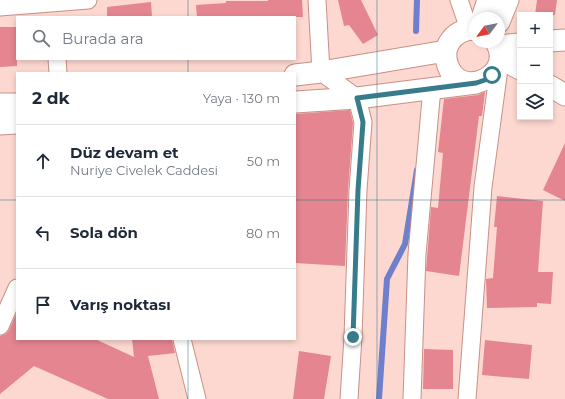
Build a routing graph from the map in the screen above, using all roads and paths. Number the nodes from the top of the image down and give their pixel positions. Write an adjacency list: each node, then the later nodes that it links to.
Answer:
1 (88, 0): 7 (street)
2 (317, 0): 22 (street)
3 (459, 0): 10 (street)
4 (488, 0): 8 (street)
5 (508, 0): 9 (street)
6 (0, 6): 7 (street)
7 (55, 6)
8 (482, 12)
9 (503, 12)
10 (469, 16)
11 (469, 28): 16 (street)
12 (565, 40): 13 (street)
13 (553, 41)
14 (517, 45): 15 (street)
15 (503, 50): 20 (street); 24 (street); 40 (street)
16 (446, 51): 22 (street); 24 (street)
17 (565, 53): 18 (street)
18 (553, 54)
19 (57, 60): 21 (street)
20 (517, 66)
21 (58, 72)
22 (321, 72): 23 (street); 28 (street)
23 (296, 75)
24 (476, 83): 25 (street)
25 (432, 88): 28 (street); 39 (street)
26 (553, 88): 27 (street)
27 (565, 95)
28 (357, 98): 29 (street); 38 (street)
29 (296, 102)
30 (0, 104): 31 (street)
31 (16, 104)
32 (16, 123): 33 (street)
33 (0, 124)
34 (16, 290): 35 (street)
35 (0, 326)
36 (182, 340): 37 (street)
37 (198, 399)
38 (349, 399)
39 (412, 399)
40 (466, 399)

